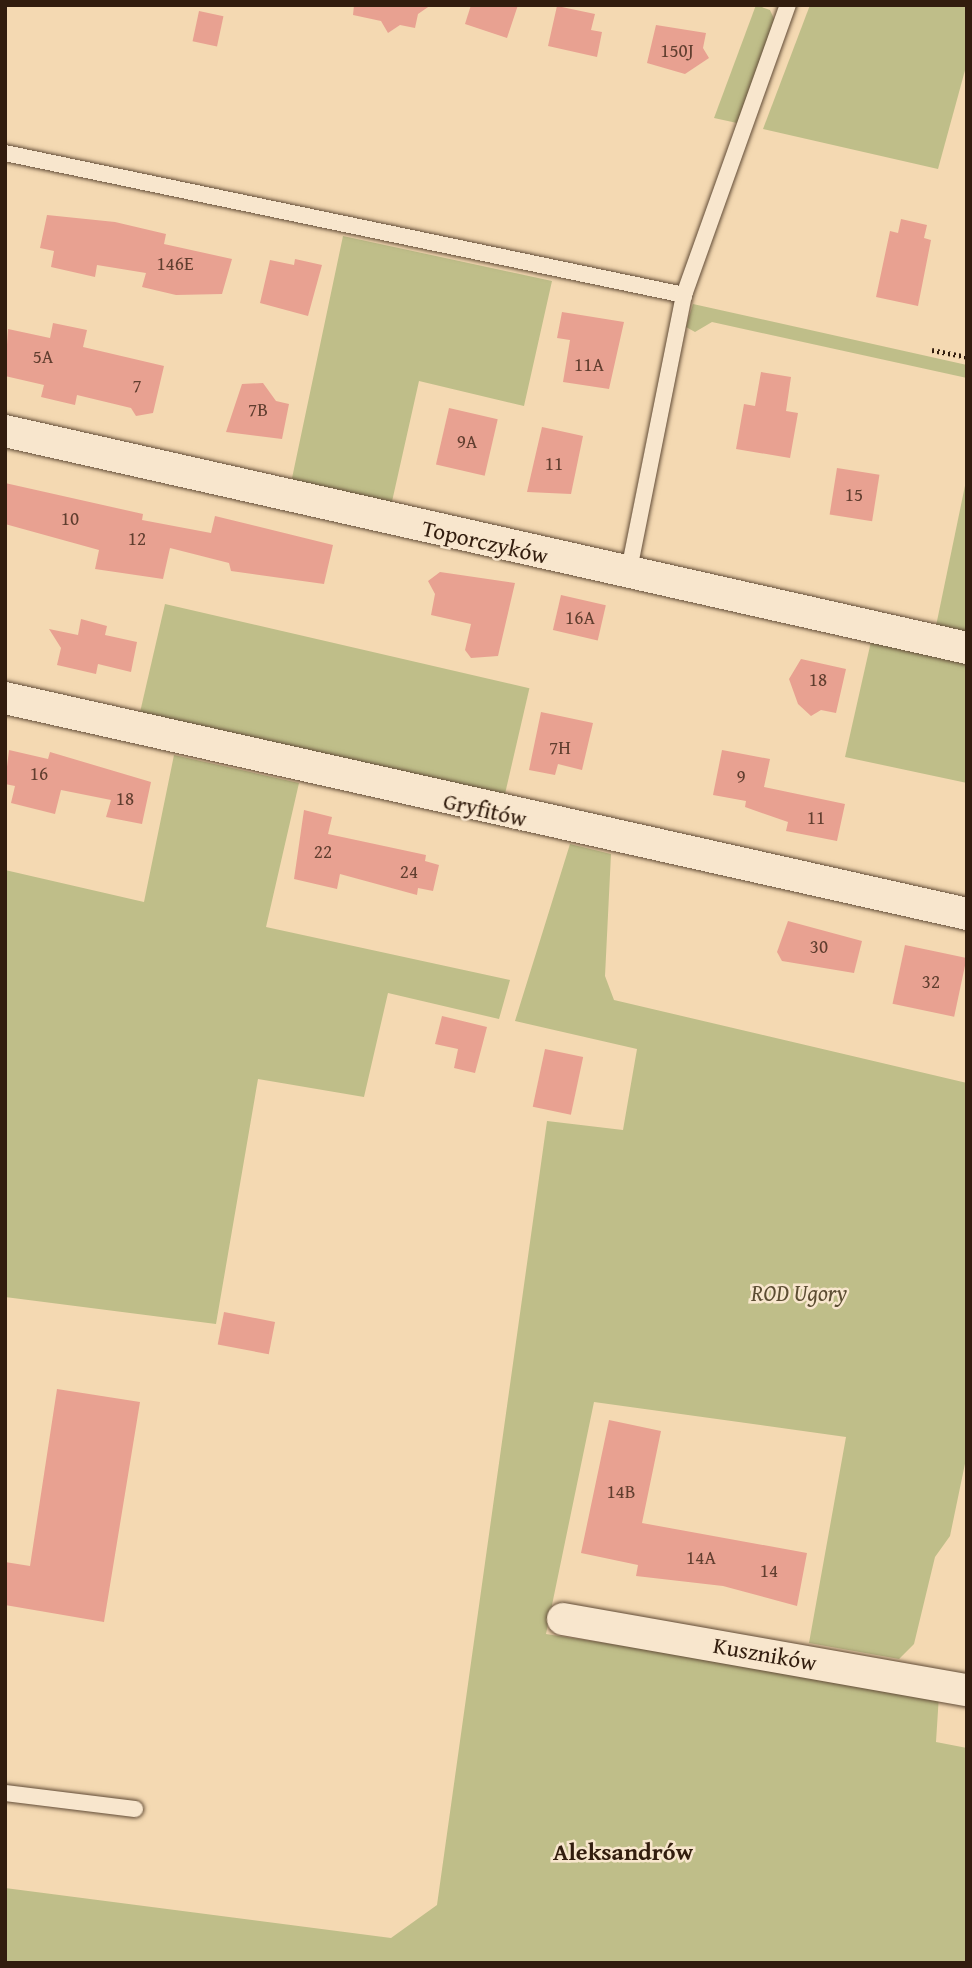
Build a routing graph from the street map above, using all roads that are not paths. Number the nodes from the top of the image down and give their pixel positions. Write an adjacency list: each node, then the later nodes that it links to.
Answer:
1 (788, 5): 3 (lane)
2 (5, 153): 3 (lane)
3 (684, 295): 5 (lane)
4 (5, 431): 5 (street, Toporczyków)
5 (628, 575): 6 (street, Toporczyków)
6 (967, 648)
7 (5, 698): 8 (street, Gryfitów)
8 (967, 915)
9 (563, 1619): 10 (street, Kuszników)
10 (967, 1689)
11 (5, 1793): 12 (lane)
12 (135, 1809)

